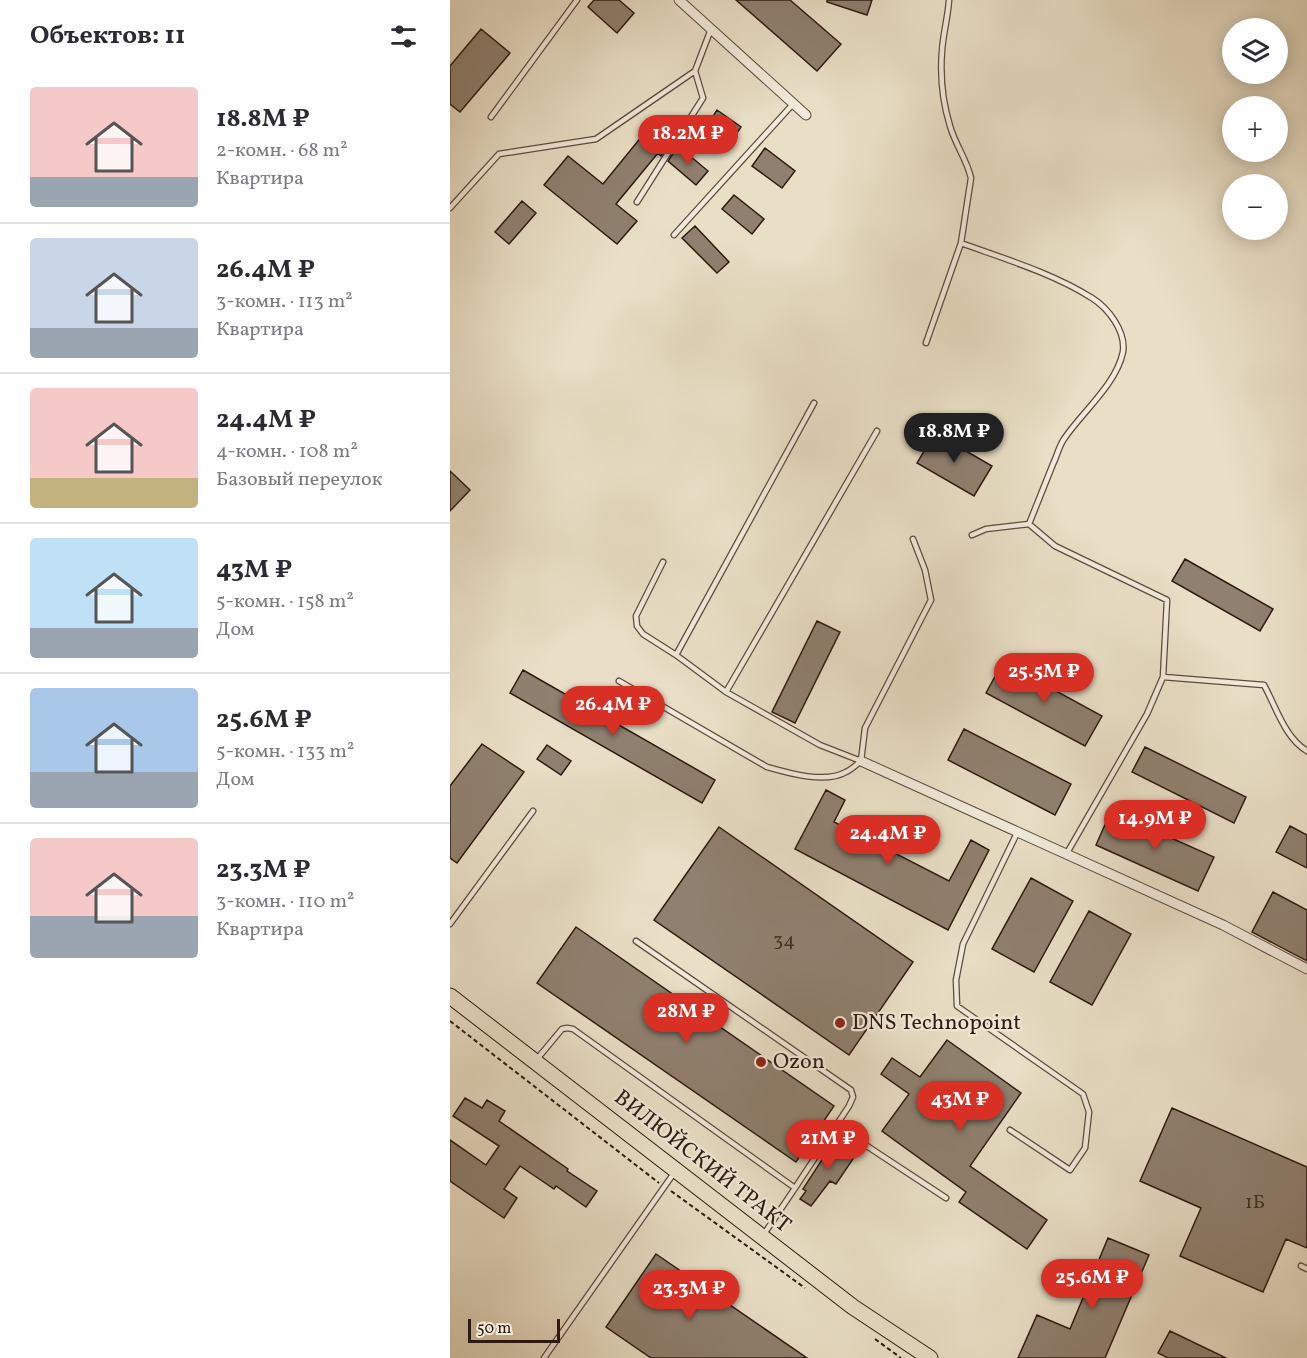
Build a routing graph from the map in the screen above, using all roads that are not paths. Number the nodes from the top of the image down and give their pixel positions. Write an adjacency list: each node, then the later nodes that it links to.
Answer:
1 (577, 0): 8 (lane)
2 (679, 0): 4 (street)
3 (949, 0): 12 (lane)
4 (711, 29): 5 (lane); 6 (street)
5 (695, 71): 9 (lane); 10 (lane)
6 (793, 104): 7 (street); 11 (lane)
7 (806, 115)
8 (491, 117)
9 (637, 202)
10 (450, 208)
11 (674, 235)
12 (961, 243): 13 (lane); 16 (lane)
13 (926, 343)
14 (814, 403): 20 (lane)
15 (877, 431): 23 (lane)
16 (1029, 524): 17 (lane); 21 (lane)
17 (972, 535)
18 (913, 539): 25 (lane)
19 (663, 562): 20 (lane)
20 (676, 655): 23 (lane)
21 (1163, 677): 24 (lane); 28 (lane)
22 (619, 681): 25 (lane)
23 (726, 692): 25 (lane)
24 (1307, 751)
25 (861, 761): 27 (street)
26 (533, 811): 29 (lane)
27 (1018, 831): 28 (street); 35 (lane)
28 (1067, 854): 31 (street)
29 (450, 924)
30 (636, 941): 34 (lane)
31 (1307, 969)
32 (450, 996): 33 (main road, ВИЛЮЙСКИЙ ТРАКТ)
33 (535, 1062): 36 (main road, ВИЛЮЙСКИЙ ТРАКТ); 37 (lane)
34 (835, 1125): 37 (lane); 38 (lane)
35 (1010, 1130)
36 (676, 1171): 39 (main road, ВИЛЮЙСКИЙ ТРАКТ); 42 (lane)
37 (795, 1188): 39 (lane)
38 (946, 1198)
39 (762, 1237): 43 (main road, ВИЛЮЙСКИЙ ТРАКТ)
40 (1301, 1266): 41 (lane)
41 (1307, 1269)
42 (544, 1358)
43 (930, 1358)

